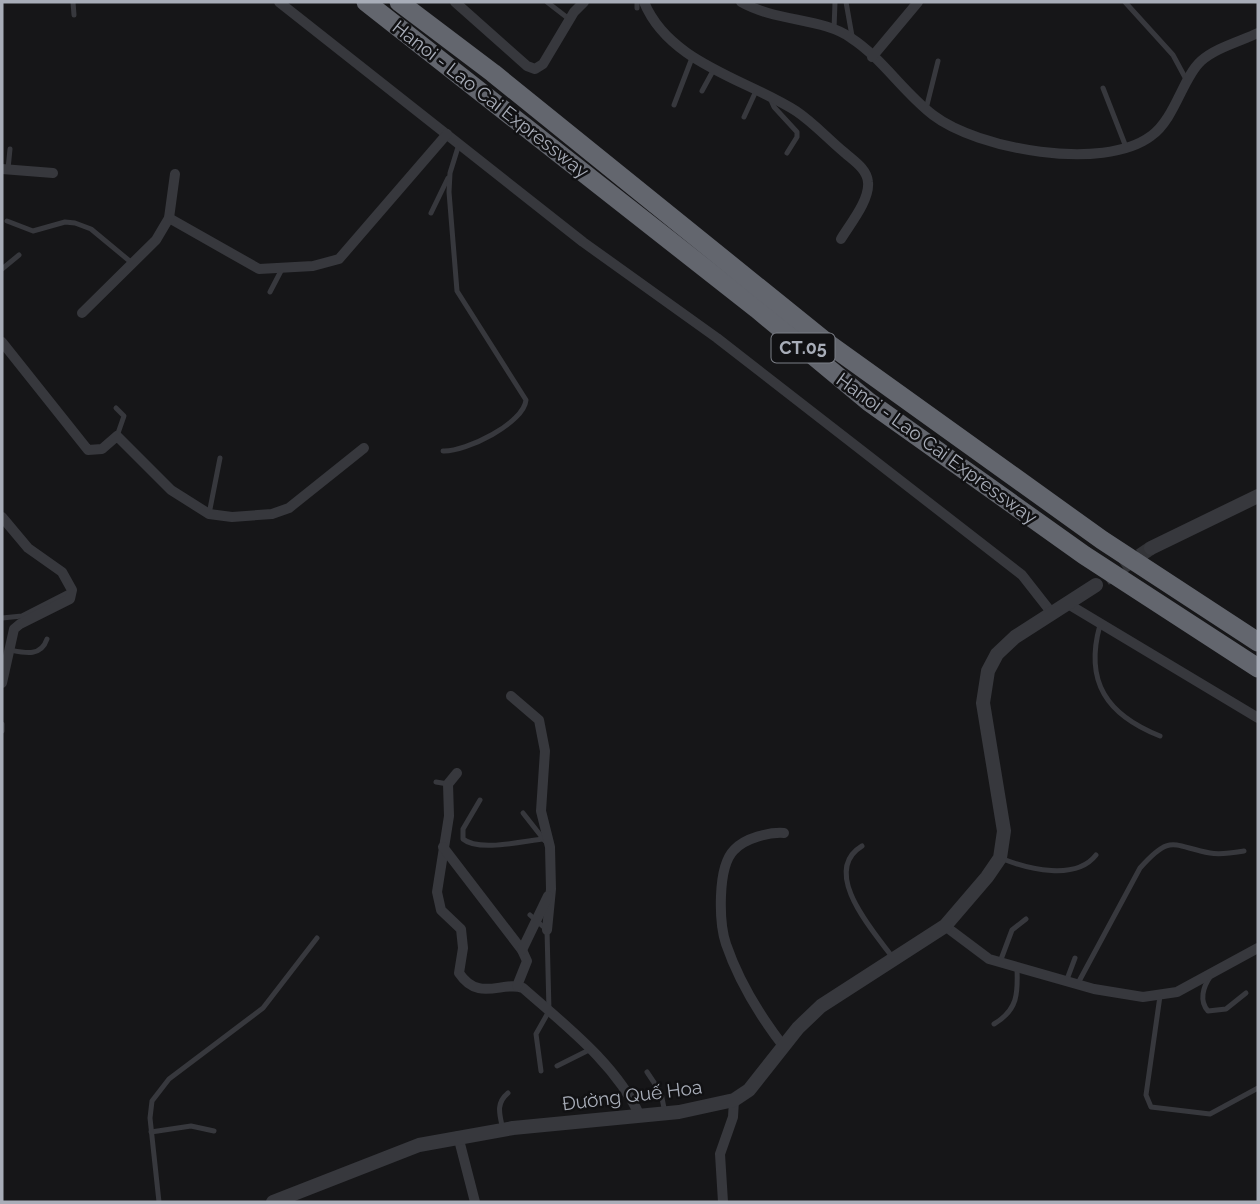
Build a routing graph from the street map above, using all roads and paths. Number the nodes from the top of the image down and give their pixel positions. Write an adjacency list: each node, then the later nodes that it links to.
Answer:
1 (73, 2): 14 (lane)
2 (279, 2): 31 (street)
3 (366, 2): 69 (highway, Hanoi - Lao Cai Expressway / CT.05)
4 (399, 2): 67 (highway, Hanoi - Lao Cai Expressway / CT.05)
5 (455, 2): 15 (street)
6 (547, 2): 15 (lane)
7 (584, 2): 15 (street)
8 (741, 2): 16 (street)
9 (835, 2): 16 (lane)
10 (846, 2): 18 (lane)
11 (918, 2): 20 (street)
12 (1125, 2): 23 (lane)
13 (639, 4): 19 (street)
14 (75, 15)
15 (569, 19)
16 (834, 29): 18 (street)
17 (1258, 33): 23 (street)
18 (852, 38): 20 (street)
19 (693, 55): 22 (street); 28 (lane)
20 (872, 57): 29 (street)
21 (938, 61): 29 (lane)
22 (714, 69): 25 (lane); 26 (street)
23 (1188, 84): 33 (street)
24 (1103, 88): 33 (lane)
25 (702, 91)
26 (756, 91): 27 (street); 30 (lane)
27 (769, 95): 35 (lane); 43 (street)
28 (674, 105)
29 (926, 109): 33 (street)
30 (744, 117)
31 (447, 134): 32 (street); 47 (street)
32 (459, 144): 38 (lane); 63 (street)
33 (1126, 147)
34 (10, 149): 36 (lane)
35 (787, 153)
36 (5, 169): 37 (street)
37 (53, 173)
38 (450, 173): 40 (lane); 54 (lane)
39 (175, 174): 41 (street)
40 (431, 213)
41 (169, 218): 45 (street); 47 (street)
42 (7, 221): 45 (lane)
43 (841, 239)
44 (19, 255): 46 (lane)
45 (132, 263): 49 (street)
46 (2, 269)
47 (282, 269): 48 (lane)
48 (270, 292)
49 (82, 313)
50 (2, 342): 52 (street)
51 (116, 408): 52 (lane)
52 (117, 436): 57 (street)
53 (364, 449): 57 (street)
54 (443, 452)
55 (220, 458): 57 (lane)
56 (1258, 496): 59 (street)
57 (209, 514)
58 (2, 517): 61 (street)
59 (1151, 548)
60 (1096, 585): 62 (street)
61 (72, 590): 64 (lane); 68 (street)
62 (1068, 604): 63 (street); 65 (street)
63 (1051, 612): 85 (street)
64 (2, 618)
65 (1100, 625): 72 (street); 75 (lane)
66 (47, 639): 68 (lane)
67 (1258, 642)
68 (10, 650): 70 (street)
69 (1258, 668)
70 (2, 683)
71 (512, 696): 80 (street)
72 (1258, 718)
73 (2, 724): 74 (lane)
74 (2, 731)
75 (1160, 736)
76 (457, 773): 81 (street)
77 (480, 800): 80 (lane)
78 (523, 813): 80 (lane)
79 (784, 833): 105 (street)
80 (547, 843): 86 (street)
81 (443, 846): 93 (street); 100 (street)
82 (862, 846): 94 (lane)
83 (1244, 851): 99 (lane)
84 (1096, 855): 85 (lane)
85 (1000, 858): 89 (street)
86 (551, 889): 87 (street); 90 (street)
87 (533, 917): 90 (lane); 93 (street)
88 (1026, 919): 96 (lane)
89 (945, 926): 94 (street); 96 (street)
90 (547, 930): 103 (lane)
91 (317, 937): 117 (lane)
92 (1258, 948): 98 (street)
93 (522, 950): 100 (street)
94 (893, 958): 105 (street)
95 (1075, 958): 99 (lane)
96 (1000, 962): 97 (street)
97 (1017, 968): 99 (street); 104 (lane)
98 (1214, 972): 101 (lane); 102 (street)
99 (1071, 983): 102 (street)
100 (517, 986): 103 (street)
101 (1246, 993)
102 (1160, 996): 110 (lane)
103 (549, 1011): 106 (street); 108 (lane)
104 (995, 1024)
105 (784, 1047): 112 (street)
106 (589, 1050): 107 (lane); 114 (street)
107 (557, 1066)
108 (541, 1071)
109 (647, 1072): 113 (lane)
110 (1258, 1088)
111 (508, 1093): 115 (lane)
112 (734, 1100): 113 (street, Đường Quế Hoa); 122 (street)
113 (665, 1113): 114 (street, Đường Quế Hoa)
114 (640, 1116): 115 (street, Đường Quế Hoa)
115 (503, 1130): 118 (street, Đường Quế Hoa)
116 (214, 1131): 117 (lane)
117 (151, 1132): 119 (lane)
118 (457, 1136): 120 (street, Đường Quế Hoa); 121 (street)
119 (159, 1202)
120 (273, 1202)
121 (475, 1202)
122 (723, 1202)

